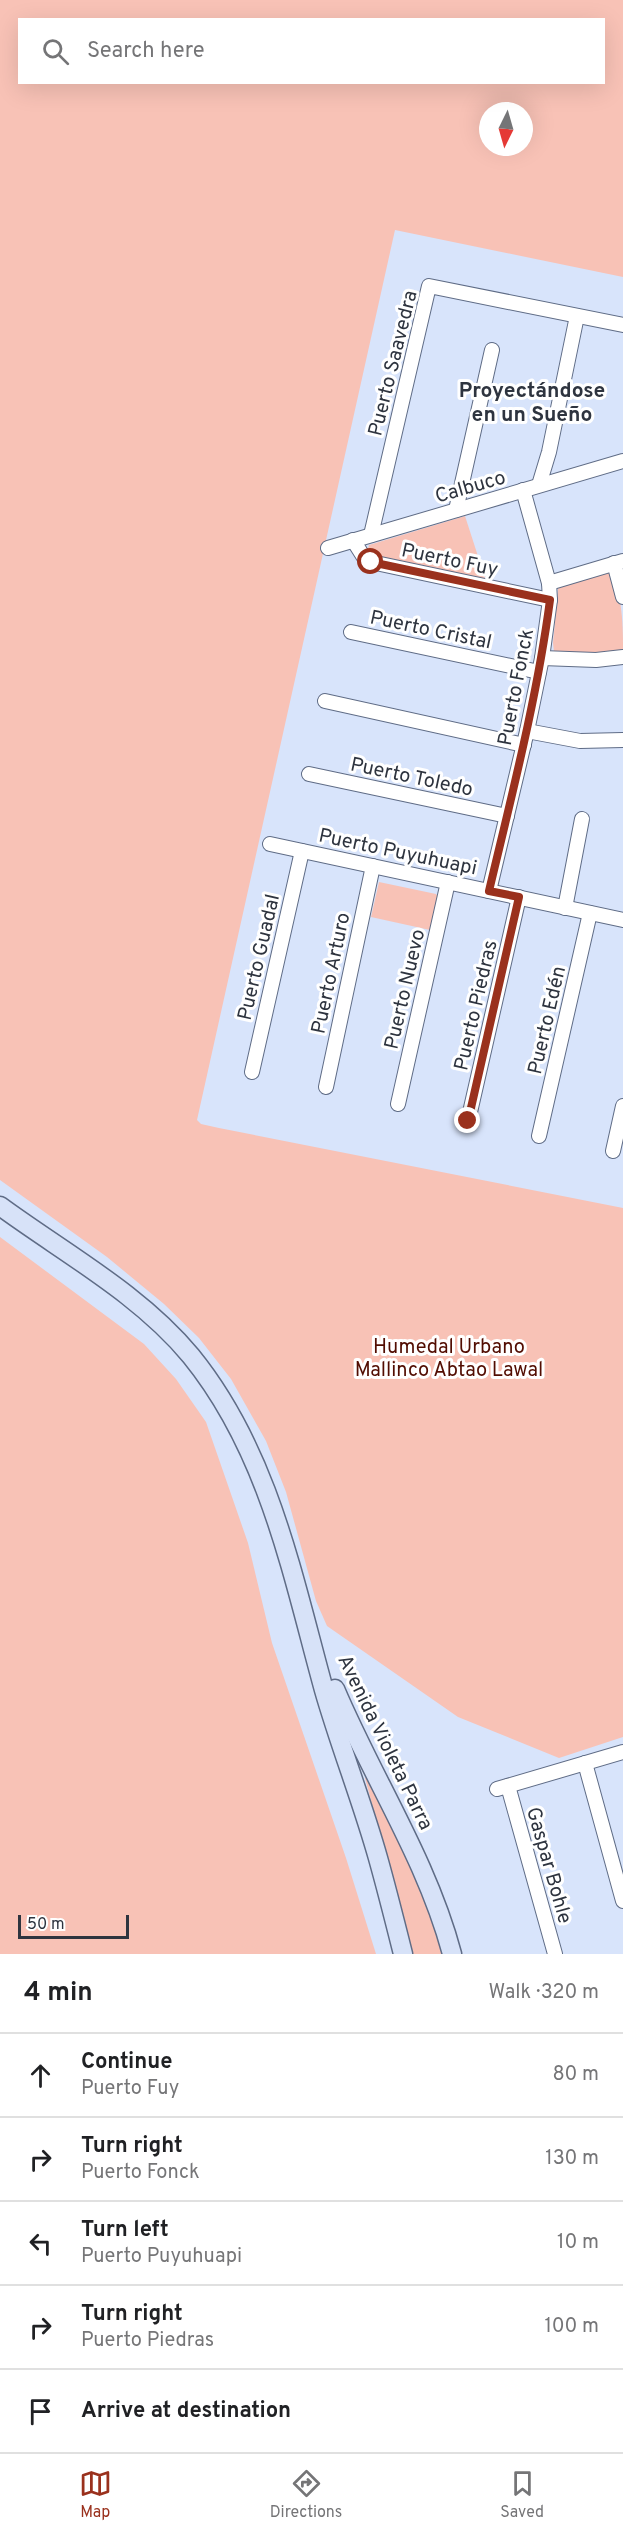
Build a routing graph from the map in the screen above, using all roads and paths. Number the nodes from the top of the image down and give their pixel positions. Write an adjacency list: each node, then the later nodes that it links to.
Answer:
1 (577, 315): 2 (street, Puerto Saavedra); 5 (street); 8 (street, Puerto Saavedra)
2 (623, 325)
3 (492, 350): 7 (street)
4 (623, 461): 5 (street, Calbuco)
5 (539, 485): 6 (street, Calbuco)
6 (523, 490): 7 (street, Calbuco); 12 (street, Puerto Fonck)
7 (456, 510): 8 (street, Calbuco)
8 (371, 535): 9 (street, Calbuco)
9 (353, 540): 10 (street, Calbuco); 14 (street, Puerto Fuy)
10 (328, 548)
11 (619, 562): 12 (street); 13 (street)
12 (549, 583): 14 (street, Puerto Fonck)
13 (623, 597)
14 (550, 600): 17 (street, Puerto Fonck)
15 (351, 632): 18 (street, Puerto Cristal)
16 (623, 657): 17 (street)
17 (542, 658): 18 (street, Puerto Fonck)
18 (539, 672): 20 (street, Puerto Fonck)
19 (325, 701): 20 (street)
20 (526, 738): 21 (street); 23 (street, Puerto Fonck)
21 (623, 740)
22 (309, 774): 23 (street, Puerto Toledo)
23 (507, 816): 29 (street, Puerto Fonck)
24 (582, 819): 31 (street)
25 (270, 844): 26 (street, Puerto Puyuhuapi)
26 (302, 851): 27 (street, Puerto Puyuhuapi); 34 (street, Puerto Guadal)
27 (373, 866): 28 (street, Puerto Puyuhuapi); 35 (street, Puerto Arturo)
28 (448, 882): 29 (street, Puerto Puyuhuapi); 36 (street, Puerto Nuevo)
29 (489, 891): 30 (street, Puerto Puyuhuapi)
30 (519, 897): 31 (street, Puerto Puyuhuapi); 38 (street, Puerto Piedras)
31 (566, 908): 32 (street, Puerto Puyuhuapi)
32 (590, 913): 33 (street, Puerto Puyuhuapi); 39 (street, Puerto Edén)
33 (623, 920)
34 (252, 1072)
35 (326, 1087)
36 (398, 1104)
37 (623, 1106): 40 (street)
38 (468, 1121)
39 (539, 1136)
40 (613, 1151)
41 (0, 1206): 42 (main road)
42 (315, 1647): 46 (main road, Avenida Violeta Parra); 47 (main road, Avenida Violeta Parra)
43 (623, 1752): 44 (street)
44 (585, 1763): 45 (street); 48 (street, Gaspar Bohle)
45 (623, 1900)
46 (403, 1954)
47 (452, 1954)
48 (555, 1954)

